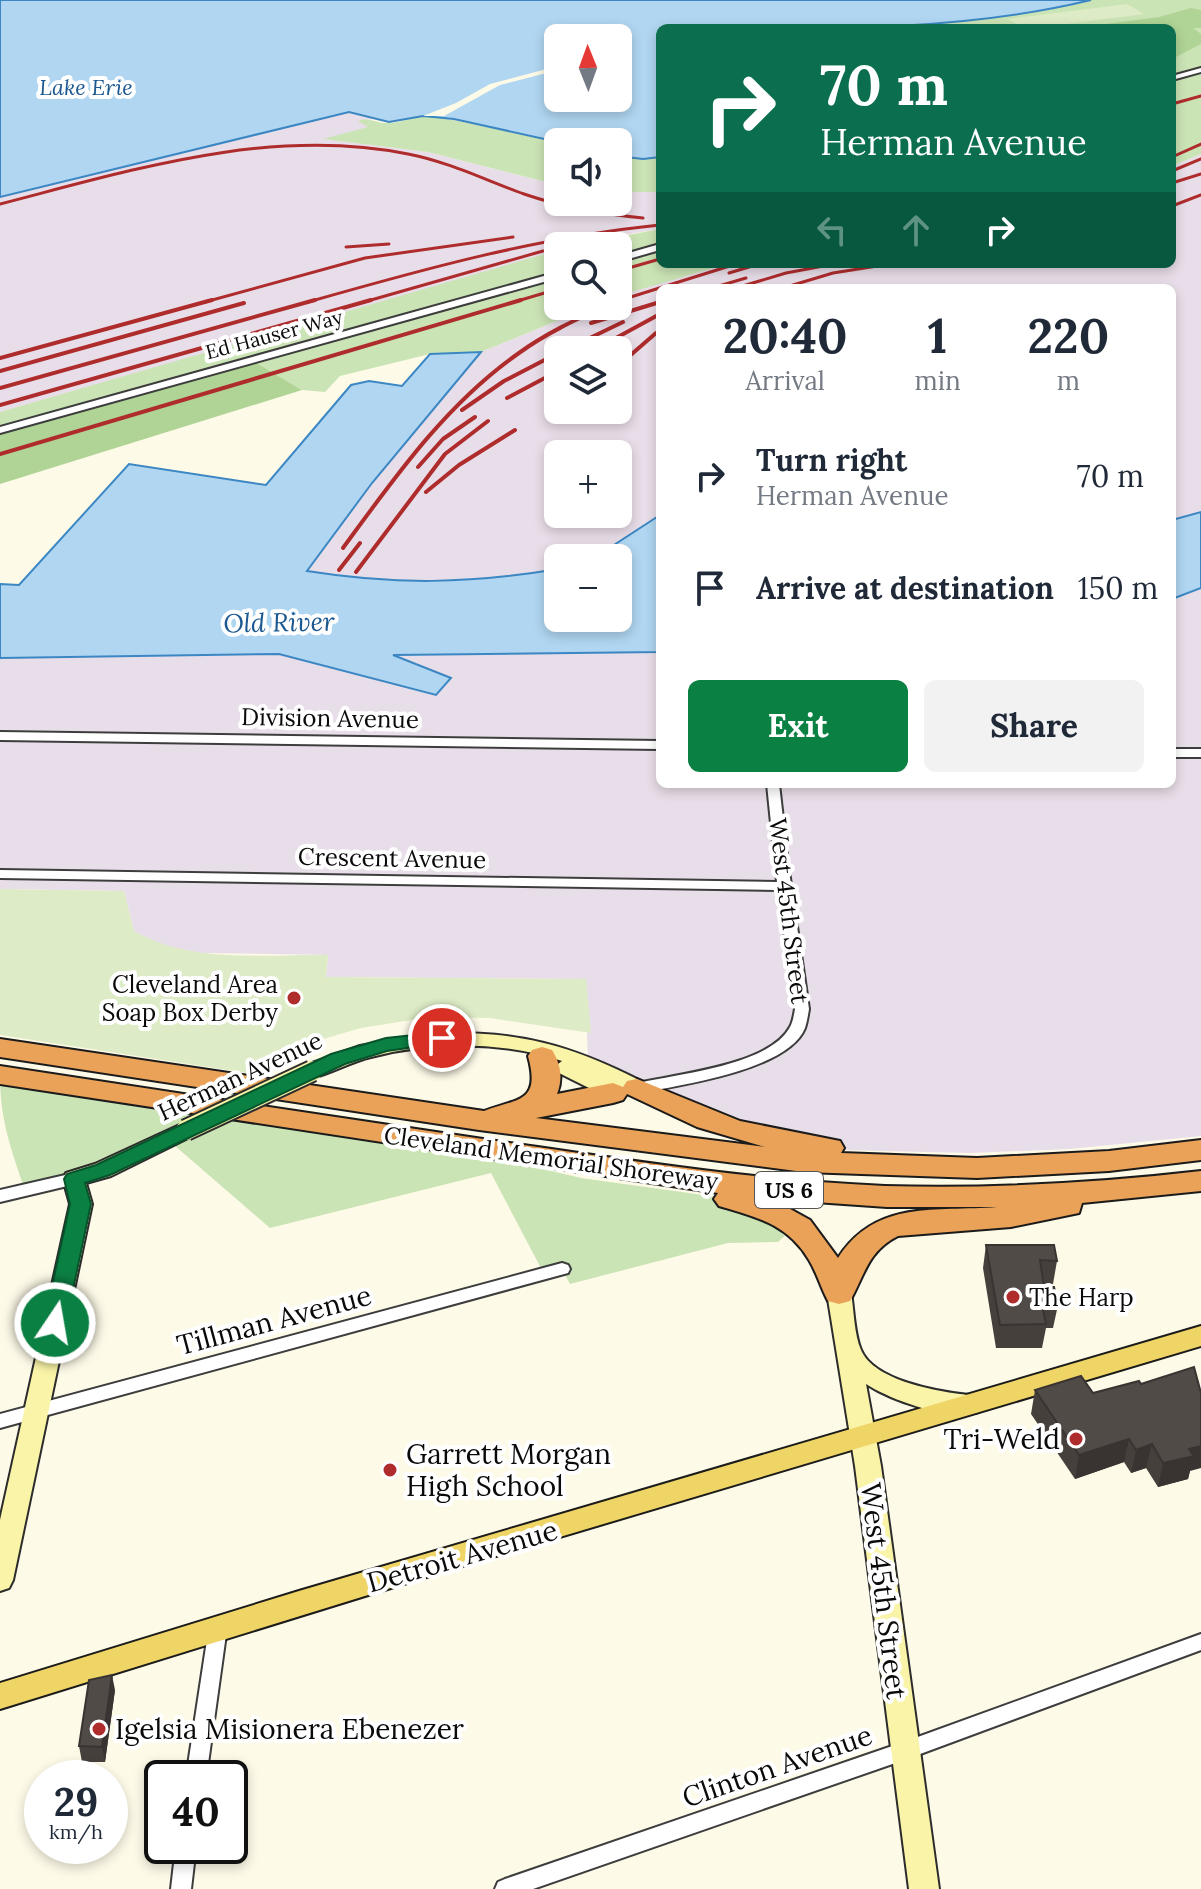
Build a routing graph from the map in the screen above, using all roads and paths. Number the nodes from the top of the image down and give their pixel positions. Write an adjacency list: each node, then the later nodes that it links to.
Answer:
1 (1201, 70): 2 (street)
2 (1176, 77)
3 (656, 248): 4 (street)
4 (632, 255)
5 (544, 279): 6 (street, Ed Hauser Way)
6 (0, 430)
7 (0, 736): 8 (street, Division Avenue)
8 (656, 745)
9 (1176, 753): 10 (street)
10 (1201, 753)
11 (773, 788): 13 (street, West 45th Street)
12 (0, 874): 13 (street, Crescent Avenue)
13 (784, 886): 18 (street, West 45th Street)
14 (510, 1044): 16 (street, Herman Avenue); 18 (street, Herman Avenue); 24 (street, Herman Avenue, bridge)
15 (0, 1048): 20 (highway, Cleveland Memorial Shoreway / US 6)
16 (542, 1056): 18 (street, Herman Avenue); 19 (highway)
17 (0, 1075): 22 (highway, Cleveland Memorial Shoreway / US 6)
18 (625, 1090): 19 (highway); 21 (highway)
19 (526, 1110): 20 (highway)
20 (479, 1120): 23 (highway, Cleveland Memorial Shoreway / US 6)
21 (1201, 1136)
22 (416, 1139): 26 (highway, Cleveland Memorial Shoreway / US 6); 29 (highway)
23 (1201, 1150)
24 (74, 1179): 27 (street, Herman Avenue); 33 (street)
25 (1201, 1181): 26 (highway, Cleveland Memorial Shoreway / US 6)
26 (1166, 1185): 29 (highway)
27 (0, 1196)
28 (562, 1269): 33 (street, Tillman Avenue)
29 (839, 1293): 31 (street, West 45th Street)
30 (1201, 1336): 32 (main road, Detroit Avenue)
31 (849, 1355): 32 (street); 35 (street, West 45th Street)
32 (973, 1406): 35 (main road, Detroit Avenue)
33 (36, 1411): 34 (street, Tillman Avenue); 36 (street)
34 (0, 1421)
35 (863, 1439): 37 (main road, Detroit Avenue); 40 (street, West 45th Street)
36 (0, 1580)
37 (218, 1627): 39 (main road, Detroit Avenue); 41 (street)
38 (1201, 1642): 40 (street, Clinton Avenue)
39 (0, 1696)
40 (904, 1751): 44 (street, Clinton Avenue); 45 (street, West 45th Street)
41 (199, 1760)
42 (184, 1864): 43 (street)
43 (181, 1889)
44 (505, 1889)
45 (924, 1889)

